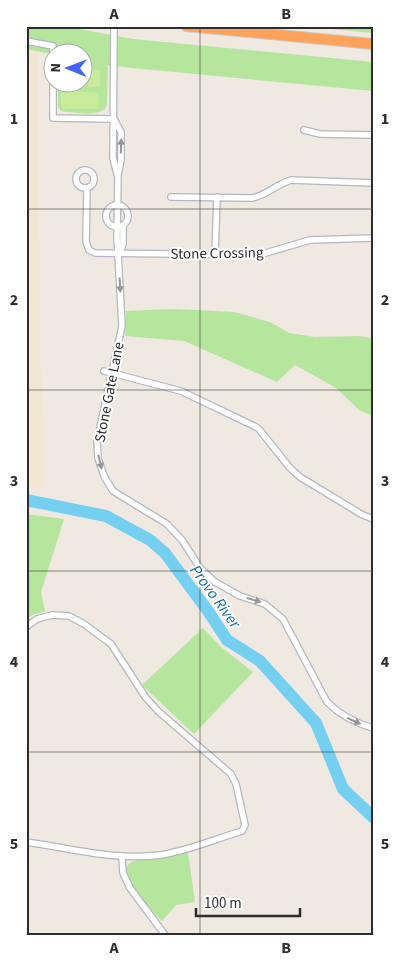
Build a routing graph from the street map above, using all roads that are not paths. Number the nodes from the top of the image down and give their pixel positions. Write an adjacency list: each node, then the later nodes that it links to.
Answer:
1 (114, 26): 7 (street, Stone Gate Lane)
2 (186, 26): 4 (highway)
3 (26, 41): 5 (street)
4 (373, 44)
5 (42, 46)
6 (53, 92): 7 (street)
7 (114, 119): 14 (street, Stone Gate Lane)
8 (304, 130): 9 (street)
9 (373, 135)
10 (373, 183): 13 (street)
11 (87, 188): 17 (street, Stone Crossing)
12 (172, 197): 13 (street)
13 (217, 197): 18 (street)
14 (117, 206): 15 (street, Stone Gate Lane); 15 (street, Stone Gate Lane); 15 (street, Stone Gate Lane)
15 (120, 226): 17 (street, Stone Gate Lane)
16 (373, 238): 18 (street, Stone Crossing)
17 (119, 254): 18 (street, Stone Crossing); 20 (street, Stone Gate Lane, one-way to 20)
18 (215, 254)
19 (104, 371): 20 (street)
20 (113, 373): 21 (street); 23 (street, Stone Gate Lane, one-way to 23)
21 (373, 519)
22 (26, 627): 25 (street)
23 (373, 728)
24 (26, 842): 25 (street)
25 (122, 856): 26 (street)
26 (162, 934)

